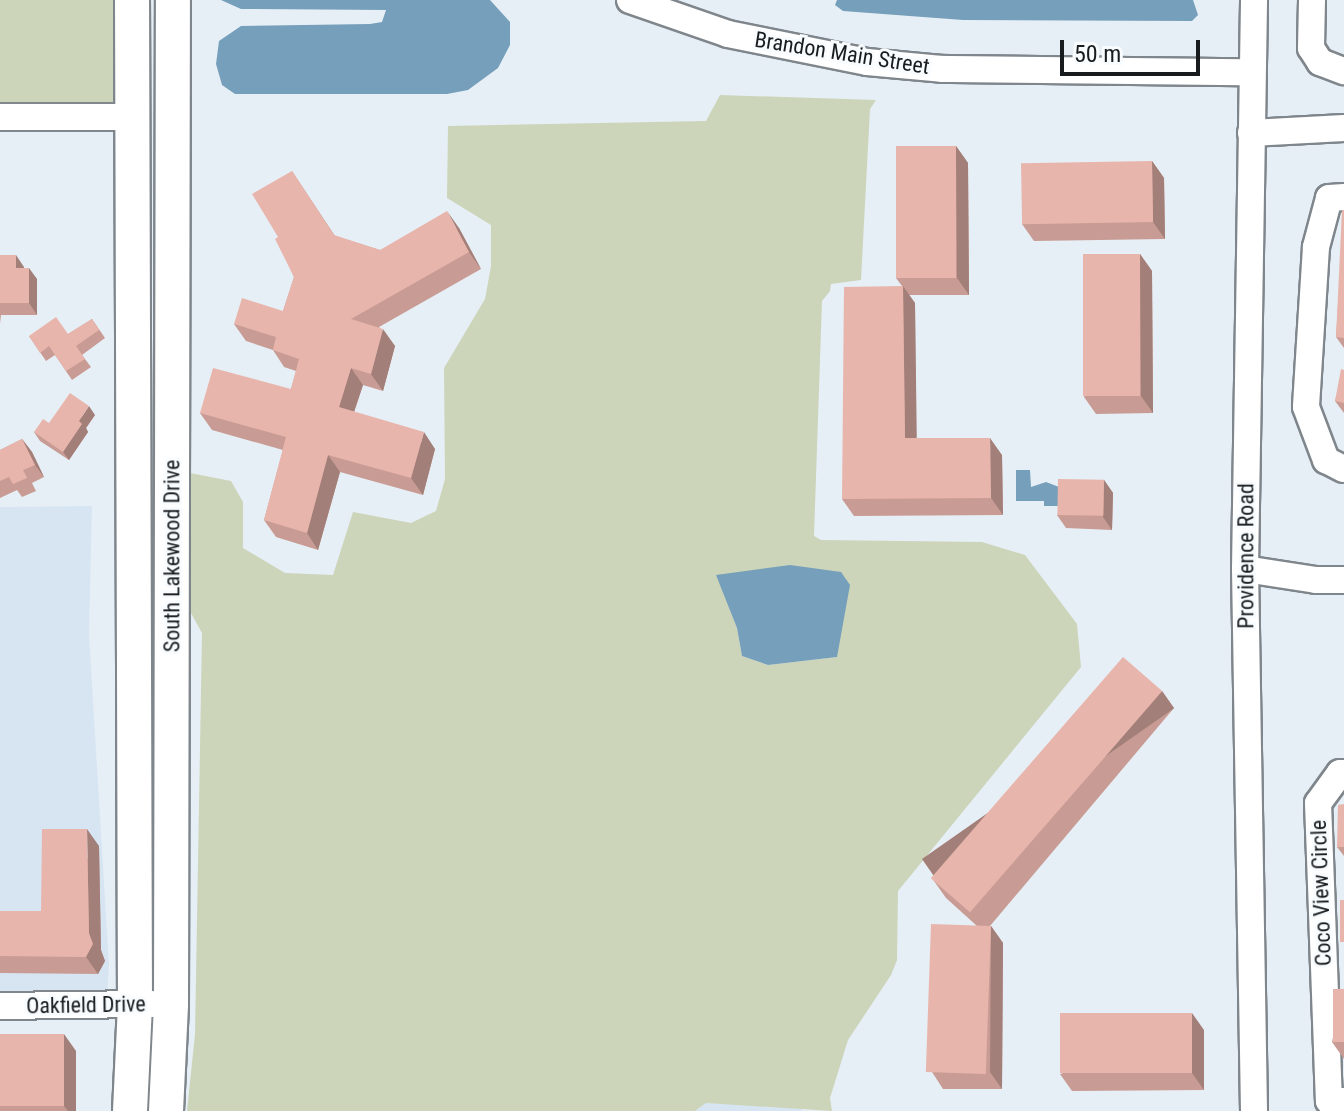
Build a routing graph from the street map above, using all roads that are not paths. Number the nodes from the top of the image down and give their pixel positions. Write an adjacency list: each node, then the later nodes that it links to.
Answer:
1 (132, 0): 9 (main road, South Lakewood Drive)
2 (173, 0): 17 (main road, South Lakewood Drive)
3 (630, 0): 7 (street, Brandon Main Street)
4 (1254, 0): 7 (street, Providence Road)
5 (1312, 0): 6 (street)
6 (1344, 71)
7 (1252, 72): 11 (street, Providence Road)
8 (0, 117): 9 (street)
9 (132, 117): 18 (main road, South Lakewood Drive)
10 (1344, 128): 11 (street)
11 (1251, 133): 14 (street, Providence Road)
12 (1344, 197): 13 (street)
13 (1344, 469)
14 (1245, 569): 15 (street); 23 (street, Providence Road)
15 (1344, 580)
16 (1342, 773): 20 (street, Coco View Circle)
17 (171, 1004): 18 (street, Oakfield Drive); 22 (main road, South Lakewood Drive)
18 (135, 1005): 19 (street, Oakfield Drive); 21 (main road, South Lakewood Drive)
19 (0, 1006)
20 (1344, 1101)
21 (130, 1111)
22 (166, 1111)
23 (1254, 1111)

